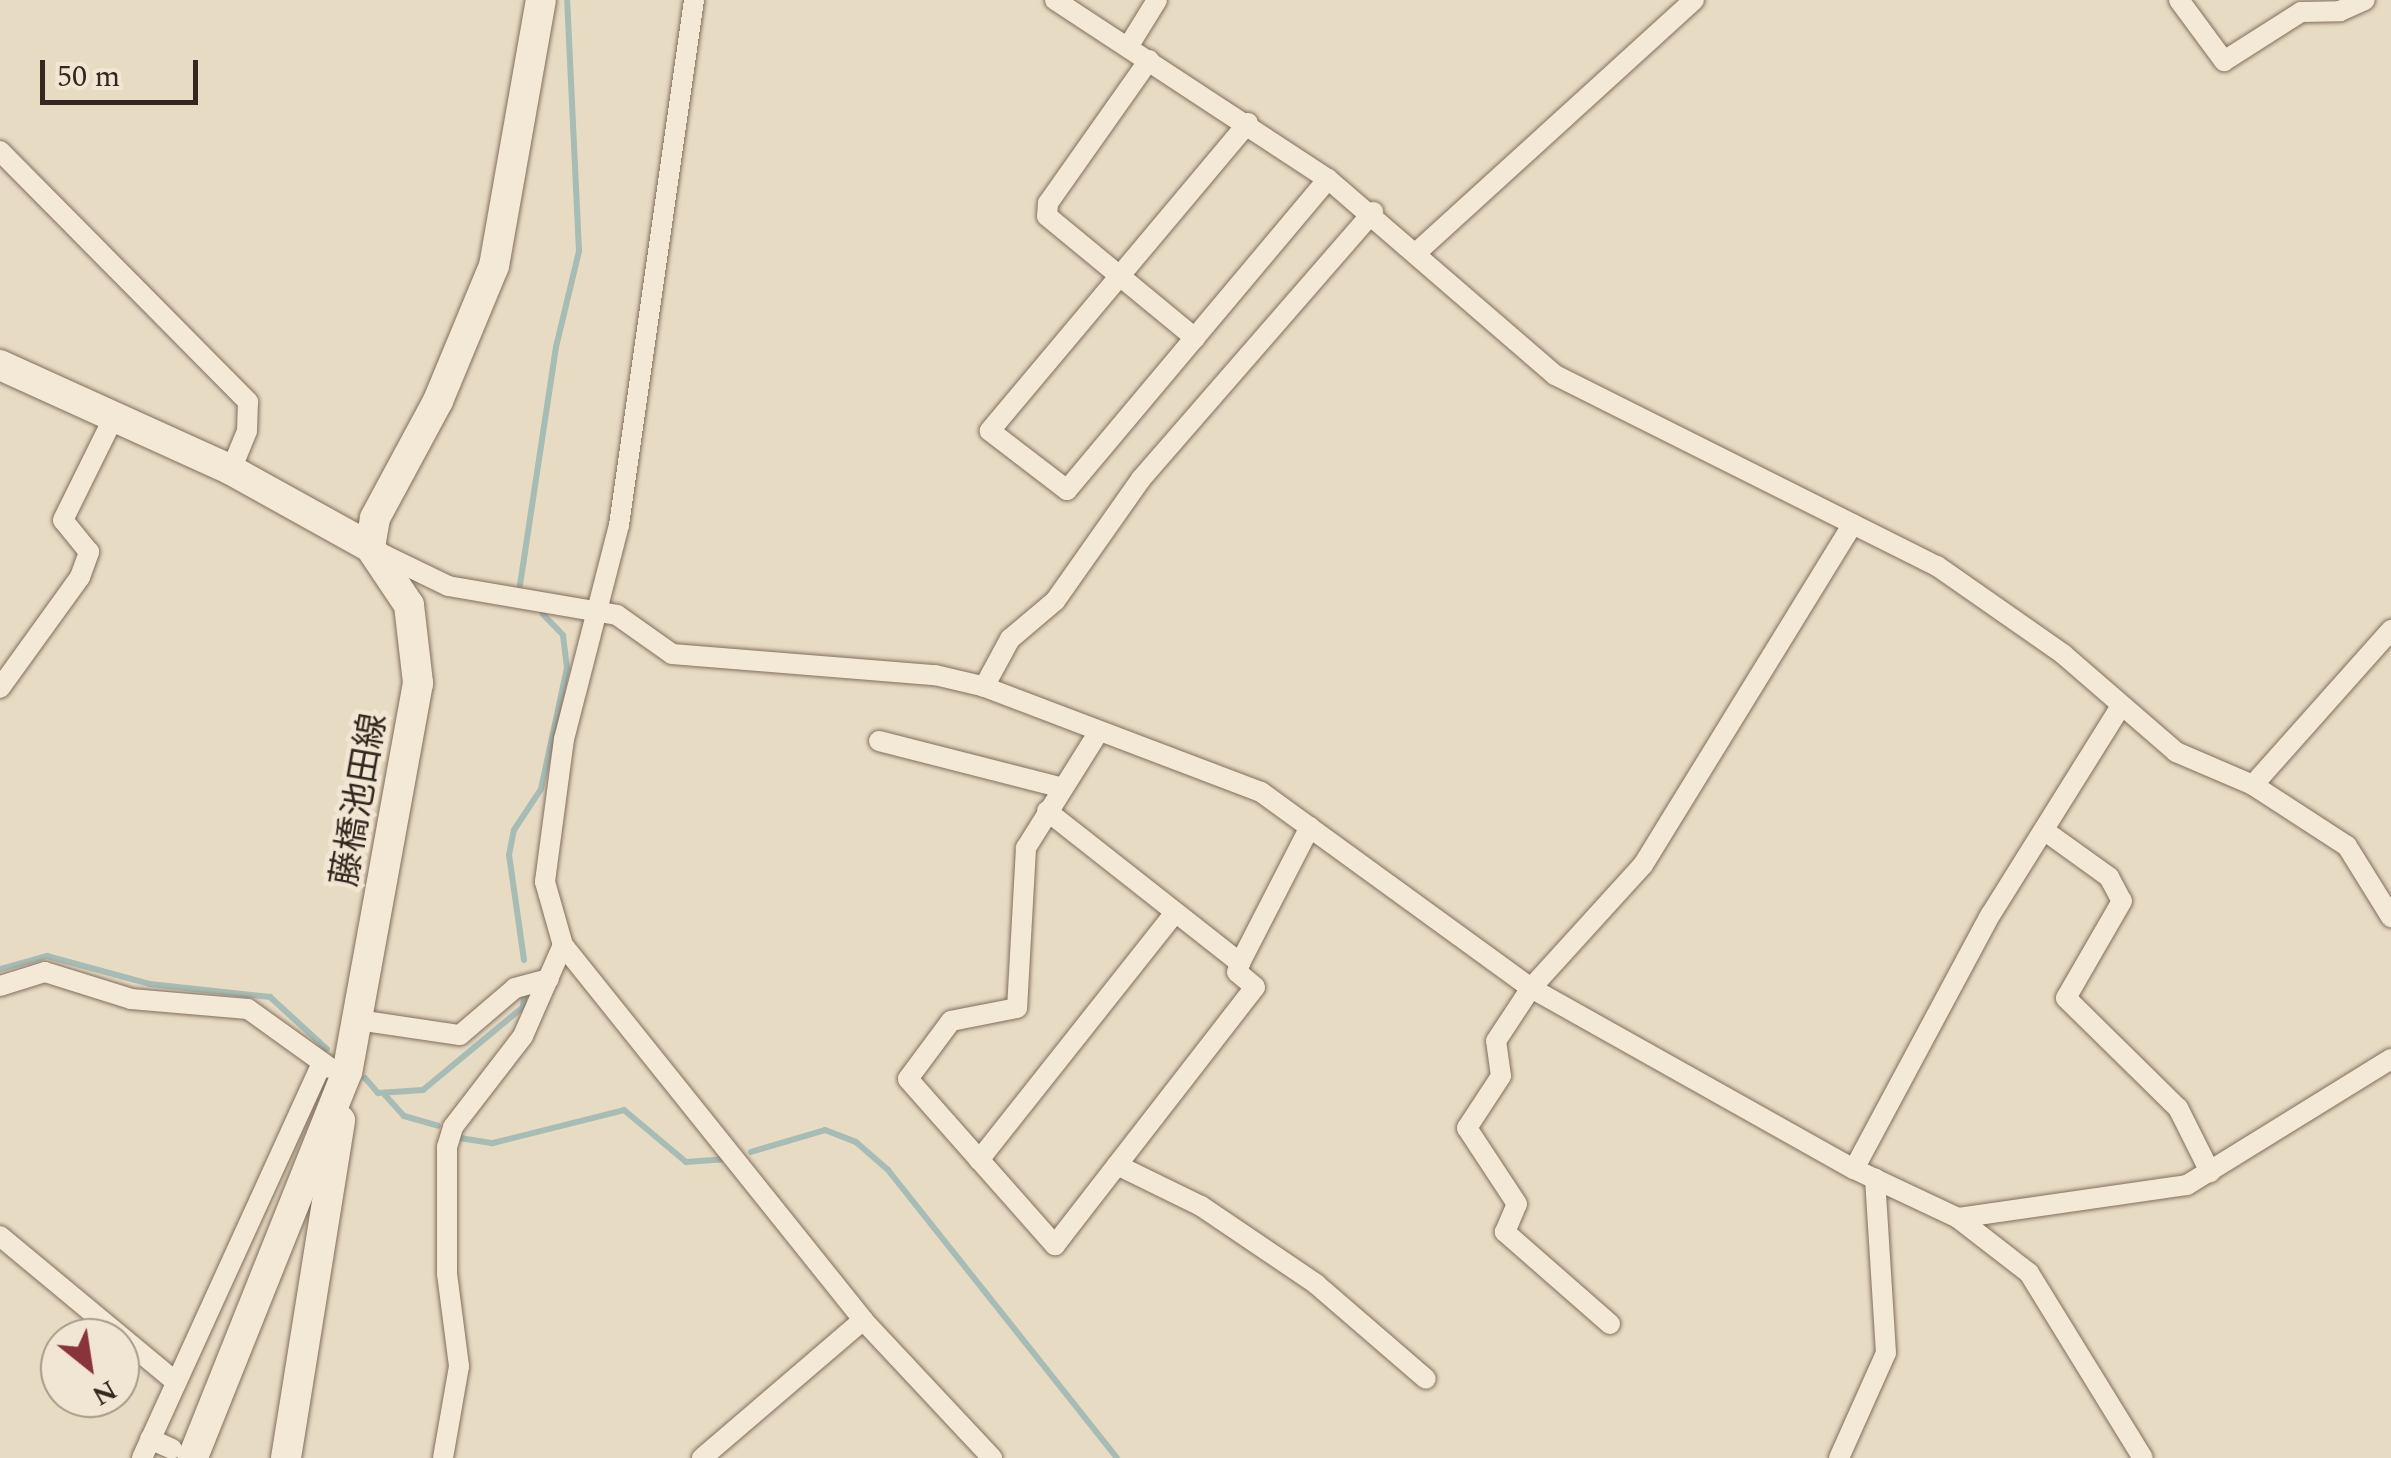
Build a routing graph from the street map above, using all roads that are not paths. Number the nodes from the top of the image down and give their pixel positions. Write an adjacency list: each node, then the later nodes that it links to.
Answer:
1 (541, 0): 21 (main road)
2 (694, 0): 22 (street)
3 (1056, 0): 8 (street)
4 (1157, 0): 8 (street)
5 (1694, 0): 14 (street)
6 (2179, 0): 7 (street)
7 (2365, 0)
8 (1128, 47): 9 (street)
9 (1150, 60): 10 (street); 15 (street)
10 (1248, 124): 12 (street); 15 (street)
11 (0, 151): 19 (street)
12 (1328, 178): 13 (street); 16 (street)
13 (1373, 212): 14 (street); 25 (street)
14 (1416, 253): 20 (street)
15 (1120, 276): 16 (street); 16 (street)
16 (1194, 338)
17 (0, 365): 18 (main road, 藤橋池田線)
18 (114, 417): 19 (main road, 藤橋池田線); 24 (street)
19 (231, 470): 21 (main road, 藤橋池田線)
20 (1853, 524): 26 (street); 40 (street)
21 (370, 547): 22 (street); 41 (main road, 藤橋池田線)
22 (594, 610): 25 (street); 36 (street)
23 (2391, 630): 29 (street)
24 (0, 688)
25 (984, 688): 27 (street)
26 (2119, 709): 29 (street); 33 (street)
27 (1098, 733): 30 (street); 32 (street)
28 (879, 741): 30 (street)
29 (2253, 786): 35 (street)
30 (1060, 787): 31 (street)
31 (1047, 811): 34 (street); 44 (street)
32 (1310, 827): 37 (street); 40 (street)
33 (2045, 831): 46 (street); 47 (street)
34 (1174, 914): 37 (street); 44 (street)
35 (2391, 917)
36 (563, 945): 38 (street); 51 (street)
37 (1240, 963): 45 (street)
38 (549, 980): 41 (street); 58 (street)
39 (0, 986): 43 (street)
40 (1531, 988): 46 (street); 52 (street)
41 (358, 1020): 43 (main road, 藤橋池田線)
42 (2391, 1059): 47 (street)
43 (334, 1068): 54 (street); 56 (main road, 藤橋池田線); 57 (main road)
44 (979, 1160): 45 (street)
45 (1118, 1165): 53 (street)
46 (1854, 1169): 48 (street)
47 (2210, 1172): 49 (street)
48 (1876, 1178): 49 (street); 61 (street)
49 (1958, 1218): 62 (street)
50 (0, 1236): 54 (street)
51 (863, 1320): 59 (street); 60 (street)
52 (1610, 1324)
53 (1426, 1379)
54 (176, 1382): 55 (street)
55 (146, 1449): 56 (street)
56 (182, 1454)
57 (286, 1458)
58 (444, 1458)
59 (702, 1458)
60 (992, 1458)
61 (1839, 1458)
62 (2142, 1458)

